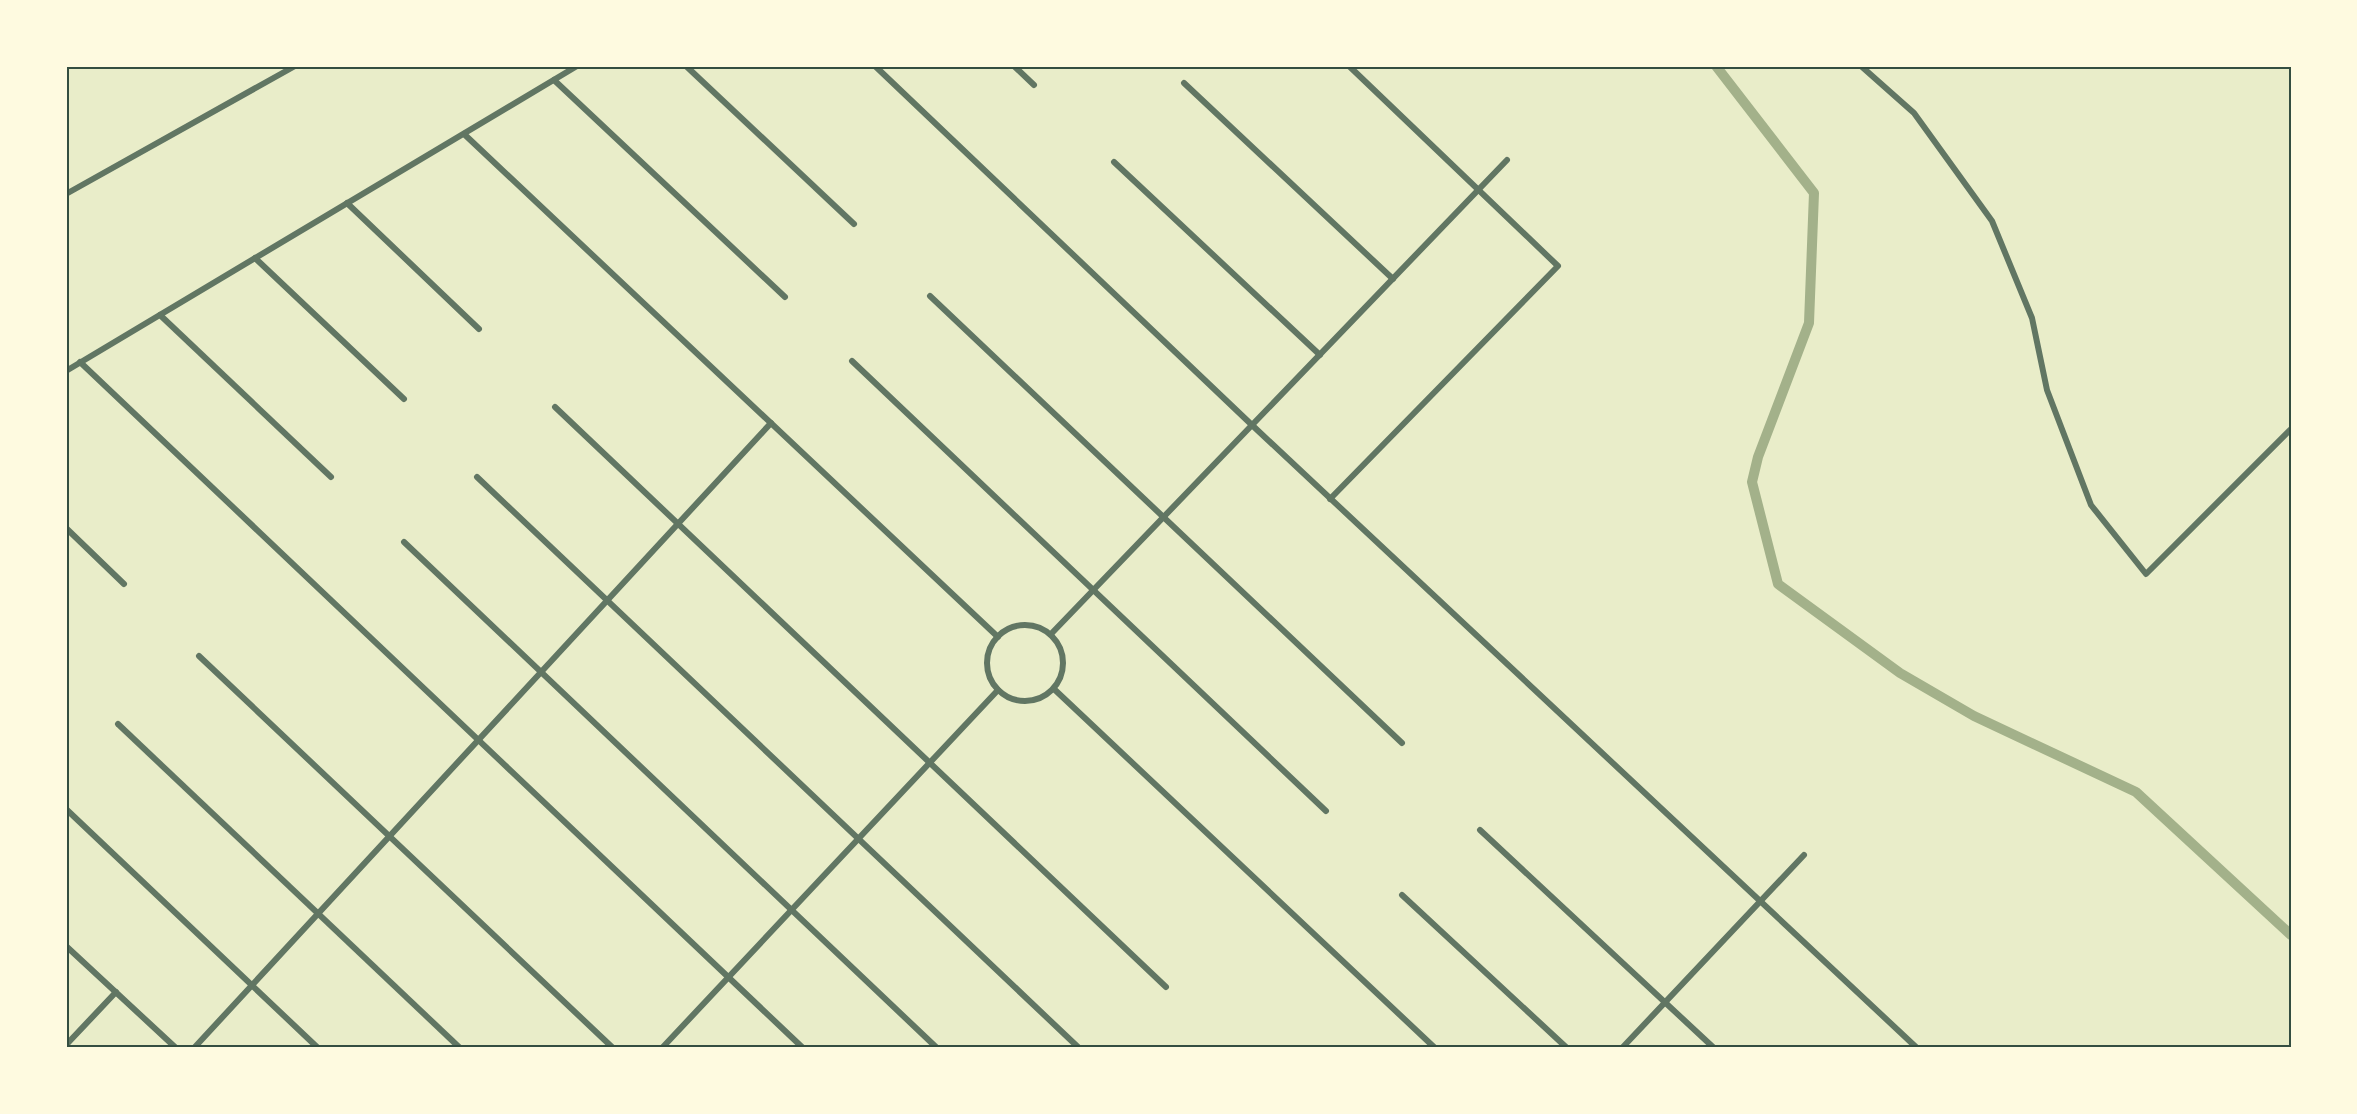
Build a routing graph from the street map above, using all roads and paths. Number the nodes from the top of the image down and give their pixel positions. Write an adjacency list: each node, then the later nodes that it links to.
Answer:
1 (295, 66): 15 (street)
2 (577, 66): 8 (street)
3 (686, 66): 17 (street)
4 (875, 66): 31 (street)
5 (1014, 66): 10 (street)
6 (1349, 66): 14 (street)
7 (1861, 66): 32 (street)
8 (554, 80): 11 (street); 21 (street)
9 (1184, 83): 19 (street)
10 (1034, 85)
11 (464, 134): 16 (street); 30 (street)
12 (1507, 160): 14 (street)
13 (1114, 162): 24 (street)
14 (1479, 190): 19 (street); 35 (street)
15 (66, 194)
16 (347, 203): 18 (street); 23 (street)
17 (854, 224)
18 (255, 258): 22 (street); 28 (street)
19 (1393, 279): 24 (street)
20 (930, 296): 36 (street)
21 (785, 297)
22 (160, 315): 26 (street); 33 (street)
23 (479, 329)
24 (1320, 355): 31 (street)
25 (852, 361): 41 (street)
26 (80, 363): 27 (street); 50 (street)
27 (66, 371)
28 (404, 399)
29 (555, 407): 37 (street)
30 (771, 423): 37 (street); 44 (street)
31 (1252, 426): 35 (street); 36 (street)
32 (2291, 429)
33 (331, 477)
34 (477, 477): 42 (street)
35 (1330, 499): 60 (street)
36 (1164, 517): 41 (street); 51 (street)
37 (678, 523): 42 (street); 52 (street)
38 (66, 528): 40 (street)
39 (404, 542): 46 (street)
40 (124, 584)
41 (1094, 590): 43 (street); 54 (street)
42 (607, 600): 46 (street); 57 (street)
43 (1051, 634): 44 (street); 47 (street)
44 (998, 637): 48 (street)
45 (199, 656): 56 (street)
46 (541, 672): 50 (street); 61 (street)
47 (1054, 689): 48 (street); 79 (street)
48 (998, 690): 52 (street)
49 (118, 724): 62 (street)
50 (477, 741): 56 (street); 64 (street)
51 (1402, 743)
52 (929, 762): 57 (street); 66 (street)
53 (66, 809): 65 (street)
54 (1326, 811)
55 (1480, 830): 68 (street)
56 (389, 836): 62 (street); 74 (street)
57 (858, 839): 61 (street); 78 (street)
58 (1804, 855): 60 (street)
59 (1402, 895): 80 (street)
60 (1760, 902): 68 (street); 83 (street)
61 (792, 910): 64 (street); 77 (street)
62 (318, 914): 65 (street); 73 (street)
63 (66, 946): 67 (street)
64 (727, 978): 75 (street); 76 (street)
65 (252, 986): 71 (street); 72 (street)
66 (1166, 987)
67 (116, 992): 69 (street); 70 (street)
68 (1665, 1003): 81 (street); 82 (street)
69 (66, 1045)
70 (176, 1048)
71 (194, 1048)
72 (318, 1048)
73 (460, 1048)
74 (613, 1048)
75 (662, 1048)
76 (803, 1048)
77 (937, 1048)
78 (1079, 1048)
79 (1435, 1048)
80 (1567, 1048)
81 (1622, 1048)
82 (1714, 1048)
83 (1917, 1048)

